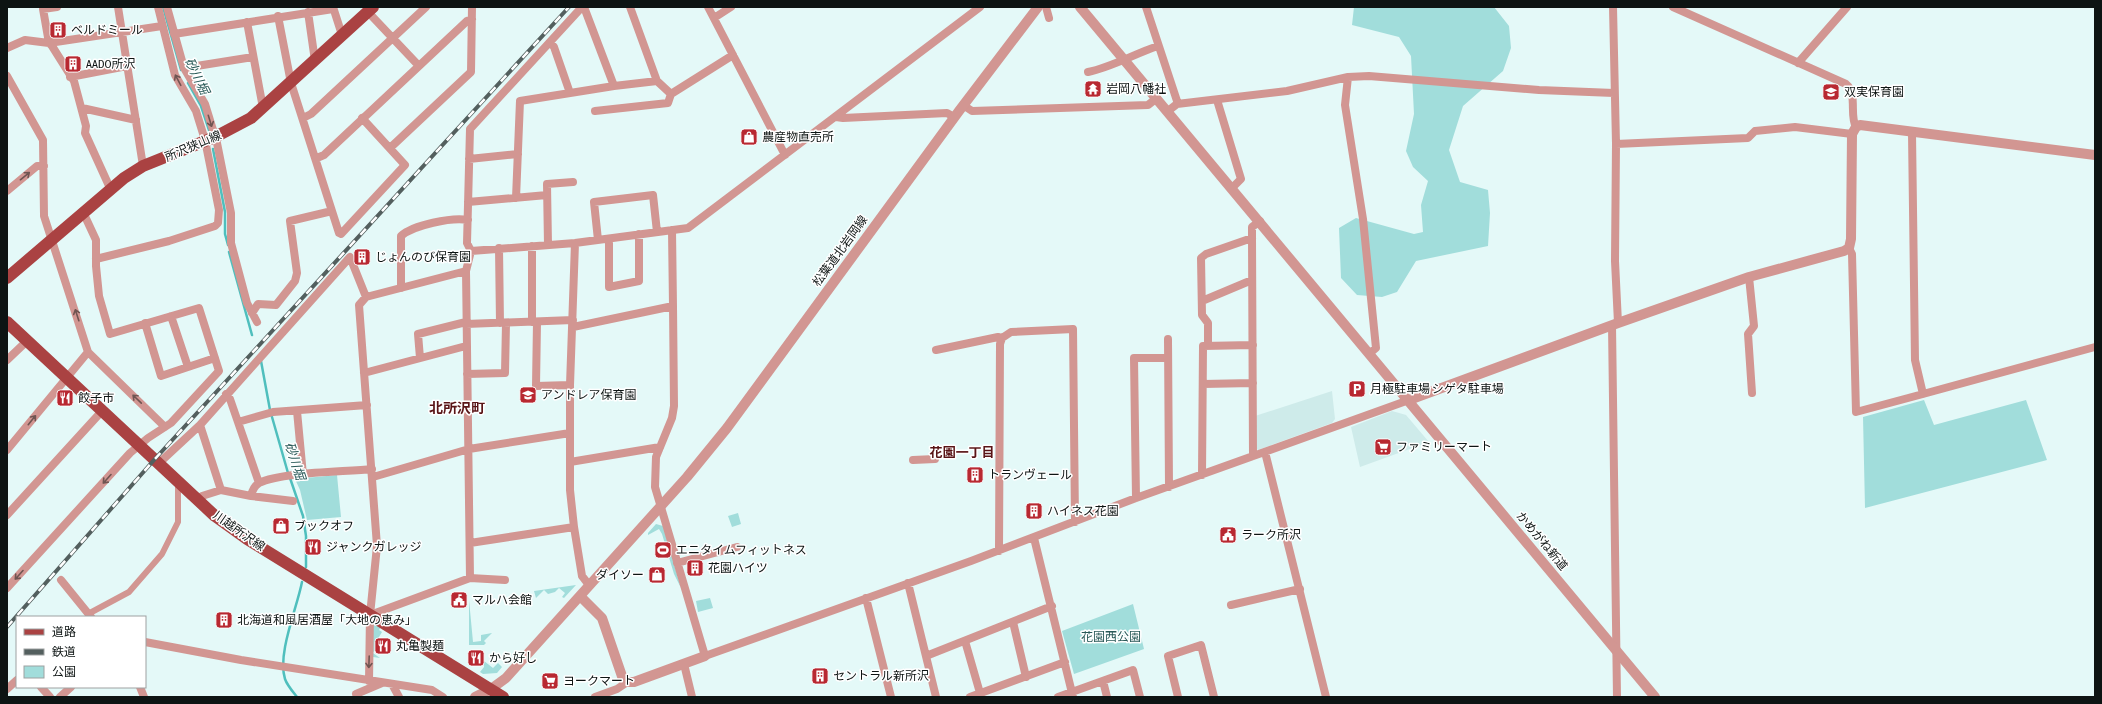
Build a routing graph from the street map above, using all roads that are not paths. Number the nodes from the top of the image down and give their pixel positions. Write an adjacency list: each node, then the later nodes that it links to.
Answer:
1 (57, 7): 33 (street)
2 (118, 7): 28 (street)
3 (158, 7): 27 (street)
4 (167, 7): 29 (street)
5 (426, 7): 31 (street)
6 (472, 7): 25 (street)
7 (583, 7): 32 (street); 50 (street)
8 (630, 7): 48 (street)
9 (708, 7): 23 (street)
10 (731, 7): 23 (street)
11 (980, 7): 62 (street)
12 (1038, 7): 57 (street, 松葉道北岩岡線)
13 (1046, 7): 24 (street)
14 (1080, 7): 38 (street, かめがね新道)
15 (1146, 7): 34 (street)
16 (1613, 7): 52 (street)
17 (1673, 7): 40 (street)
18 (1847, 7): 40 (street)
19 (333, 8): 21 (street); 30 (street)
20 (370, 10): 30 (main road, 所沢狭山線); 31 (street)
21 (308, 12): 22 (street); 39 (street)
22 (278, 16): 26 (street); 49 (street)
23 (714, 18): 36 (street)
24 (1049, 18)
25 (472, 19): 42 (street); 71 (street)
26 (247, 22): 29 (street); 37 (street)
27 (162, 26): 28 (street); 69 (street, one-way to 27)
28 (122, 32): 33 (street); 41 (street)
29 (174, 34): 43 (street)
30 (342, 35): 39 (main road, 所沢狭山線)
31 (393, 38): 42 (street); 64 (street)
32 (550, 42): 51 (street); 76 (street)
33 (50, 43): 35 (street); 46 (street)
34 (1158, 46): 38 (street); 56 (street)
35 (7, 48)
36 (733, 55): 53 (street); 73 (street)
37 (253, 57): 43 (street); 59 (street)
38 (1124, 59): 44 (street); 54 (street, かめがね新道)
39 (315, 60): 49 (main road, 所沢狭山線)
40 (1798, 63): 67 (street)
41 (127, 66): 46 (street); 66 (street)
42 (419, 66): 65 (street)
43 (184, 68): 69 (street, one-way to 69)
44 (1088, 72)
45 (7, 76): 77 (street)
46 (70, 76): 58 (street)
47 (1348, 76): 52 (street); 55 (street); 131 (street)
48 (657, 81): 50 (street); 53 (street)
49 (291, 83): 59 (main road, 所沢狭山線); 64 (street)
50 (614, 86): 51 (street)
51 (570, 93): 72 (street)
52 (1614, 93): 70 (street)
53 (671, 94): 60 (street)
54 (1157, 98): 57 (street); 61 (street, かめがね新道)
55 (1217, 100): 56 (street); 81 (street)
56 (1178, 104): 61 (street)
57 (963, 105): 63 (street, 松葉道北岩岡線)
58 (82, 108): 66 (street); 80 (street)
59 (263, 108): 69 (main road, 所沢狭山線)
60 (595, 111)
61 (1168, 111): 81 (street, かめがね新道)
62 (836, 117): 63 (street); 73 (street)
63 (954, 117): 175 (street, 松葉道北岩岡線)
64 (304, 118): 75 (street)
65 (362, 118): 71 (street); 75 (street)
66 (136, 120): 78 (street)
67 (1854, 130): 68 (street); 70 (street); 101 (street)
68 (1912, 133): 74 (street); 145 (street)
69 (210, 139): 78 (main road, 所沢狭山線); 103 (street); 112 (street)
70 (1616, 144): 121 (street)
71 (390, 148): 86 (street)
72 (518, 154): 76 (street); 84 (street)
73 (785, 155): 90 (street)
74 (2095, 155)
75 (317, 158): 86 (street)
76 (469, 159): 85 (street)
77 (44, 166): 82 (street, one-way to 77); 95 (street)
78 (144, 166): 80 (main road, 所沢狭山線)
79 (573, 182): 83 (street)
80 (110, 188): 87 (main road, 所沢狭山線)
81 (1232, 188): 89 (street, かめがね新道)
82 (7, 190)
83 (547, 195): 84 (street); 98 (street)
84 (516, 198): 85 (street)
85 (468, 202): 88 (street)
86 (332, 211): 112 (street)
87 (83, 212): 95 (main road, 所沢狭山線); 103 (street)
88 (468, 220): 102 (street); 108 (street)
89 (1260, 221): 94 (street); 131 (street, かめがね新道)
90 (672, 230): 91 (street); 111 (street)
91 (656, 232): 92 (street); 96 (street)
92 (639, 234): 93 (street); 93 (street)
93 (609, 238): 96 (street)
94 (1252, 238): 107 (street); 110 (street)
95 (52, 239): 105 (main road, 所沢狭山線); 130 (street, one-way to 95)
96 (598, 240): 97 (street)
97 (575, 243): 98 (street); 120 (street)
98 (548, 245): 99 (street)
99 (532, 246): 100 (street); 116 (street)
100 (499, 248): 102 (street); 119 (street)
101 (1849, 248): 106 (street); 145 (street)
102 (471, 251): 104 (street)
103 (96, 259): 117 (street)
104 (466, 271): 108 (street); 118 (street)
105 (7, 278)
106 (1749, 278): 121 (street); 143 (street)
107 (1252, 280): 110 (street); 125 (street)
108 (400, 288): 109 (street)
109 (366, 297): 137 (street); 144 (street)
110 (1202, 301): 127 (street)
111 (673, 306): 120 (street); 155 (street)
112 (252, 313): 115 (street)
113 (171, 316): 117 (street); 132 (street); 136 (street)
114 (7, 322): 124 (main road, 川越所沢線)
115 (257, 322)
116 (535, 322): 119 (street); 120 (street); 142 (street)
117 (145, 323): 136 (street)
118 (466, 323): 119 (street); 126 (street); 133 (street)
119 (503, 323): 138 (street)
120 (573, 324): 142 (street)
121 (1615, 324): 146 (street); 200 (street)
122 (1002, 338): 129 (street); 177 (street); 182 (street)
123 (1168, 339): 134 (street)
124 (27, 341): 135 (street); 139 (main road, 川越所沢線)
125 (1253, 345): 127 (street); 140 (street)
126 (466, 346): 133 (street); 138 (street)
127 (1208, 346): 141 (street)
128 (2095, 347): 145 (street)
129 (936, 350)
130 (88, 352): 139 (street); 152 (street, one-way to 130)
131 (1370, 353): 146 (street, かめがね新道)
132 (215, 358): 136 (street); 152 (street)
133 (420, 358): 137 (street)
134 (1168, 358): 169 (street); 172 (street)
135 (7, 360)
136 (188, 366)
137 (364, 373): 147 (street)
138 (467, 374): 156 (street)
139 (66, 378): 148 (main road, 川越所沢線); 157 (street, one-way to 139)
140 (1253, 383): 141 (street); 159 (street)
141 (1203, 384): 166 (street)
142 (570, 385): 153 (street)
143 (1752, 393)
144 (226, 394): 150 (street); 151 (street)
145 (1923, 394)
146 (1409, 400): 158 (street); 200 (street, かめがね新道)
147 (367, 405): 149 (street); 164 (street)
148 (102, 411): 154 (main road, 川越所沢線); 176 (street)
149 (297, 411): 150 (street); 165 (street)
150 (238, 422): 168 (street)
151 (200, 424): 163 (street); 170 (street)
152 (165, 427): 154 (street)
153 (570, 433): 156 (street); 162 (street)
154 (138, 446): 163 (main road, 川越所沢線); 188 (street, one-way to 188)
155 (660, 447): 162 (street); 175 (street)
156 (469, 449): 164 (street); 180 (street)
157 (7, 450)
158 (1265, 452): 159 (street); 190 (street)
159 (1253, 456): 166 (street)
160 (935, 459): 161 (street)
161 (914, 460)
162 (570, 462): 178 (street)
163 (158, 464): 167 (main road, 川越所沢線)
164 (372, 473): 165 (street); 195 (street)
165 (303, 475): 168 (street)
166 (1202, 475): 169 (street)
167 (178, 482): 173 (main road, 川越所沢線); 196 (street)
168 (259, 483): 171 (street)
169 (1169, 487): 172 (street)
170 (221, 490): 171 (street); 173 (street)
171 (251, 496): 174 (street)
172 (1136, 498): 177 (street)
173 (196, 500): 195 (main road, 川越所沢線)
174 (293, 501)
175 (660, 507): 183 (street); 189 (street, 松葉道北岩岡線)
176 (7, 515)
177 (1075, 522): 179 (street)
178 (574, 527): 180 (street); 189 (street)
179 (1034, 538): 182 (street); 194 (street)
180 (470, 543): 184 (street)
181 (737, 546): 183 (street)
182 (1000, 551): 187 (street)
183 (677, 563): 201 (street)
184 (470, 578): 186 (street); 195 (street)
185 (61, 580): 196 (street)
186 (505, 580)
187 (908, 583): 192 (street); 202 (street)
188 (8, 586)
189 (589, 586): 191 (street, 松葉道北岩岡線)
190 (1300, 589): 193 (street); 235 (street)
191 (580, 596): 210 (street); 215 (street, 松葉道北岩岡線)
192 (866, 598): 201 (street); 227 (street)
193 (1231, 605)
194 (1052, 606): 197 (street); 203 (street)
195 (370, 615): 207 (street, one-way to 207); 215 (main road, 川越所沢線)
196 (88, 616)
197 (1012, 622): 198 (street); 205 (street)
198 (965, 641): 202 (street); 216 (street)
199 (146, 642): 207 (street)
200 (1617, 651): 236 (street); 237 (street, かめがね新道)
201 (705, 656): 204 (street)
202 (926, 656): 228 (street)
203 (1065, 662): 205 (street); 217 (street)
204 (684, 664): 210 (street); 226 (street)
205 (1026, 677): 216 (street)
206 (16, 681): 214 (street)
207 (369, 681): 209 (street)
208 (1103, 681): 217 (street); 231 (street); 232 (street)
209 (382, 683): 211 (street); 220 (street)
210 (626, 683): 225 (street)
211 (392, 684): 221 (street); 222 (street)
212 (42, 688): 218 (street)
213 (70, 688): 219 (street)
214 (7, 689)
215 (491, 689): 223 (street, 松葉道北岩岡線); 224 (main road, 川越所沢線)
216 (980, 693): 229 (street)
217 (1073, 695): 230 (street)
218 (50, 697)
219 (60, 697)
220 (357, 697)
221 (399, 697)
222 (443, 697)
223 (475, 697)
224 (504, 697)
225 (595, 697)
226 (692, 697)
227 (891, 697)
228 (936, 697)
229 (970, 697)
230 (1058, 697)
231 (1107, 697)
232 (1140, 697)
233 (1178, 697): 234 (street)
234 (1214, 697)
235 (1326, 697)
236 (1617, 697)
237 (1655, 697)

